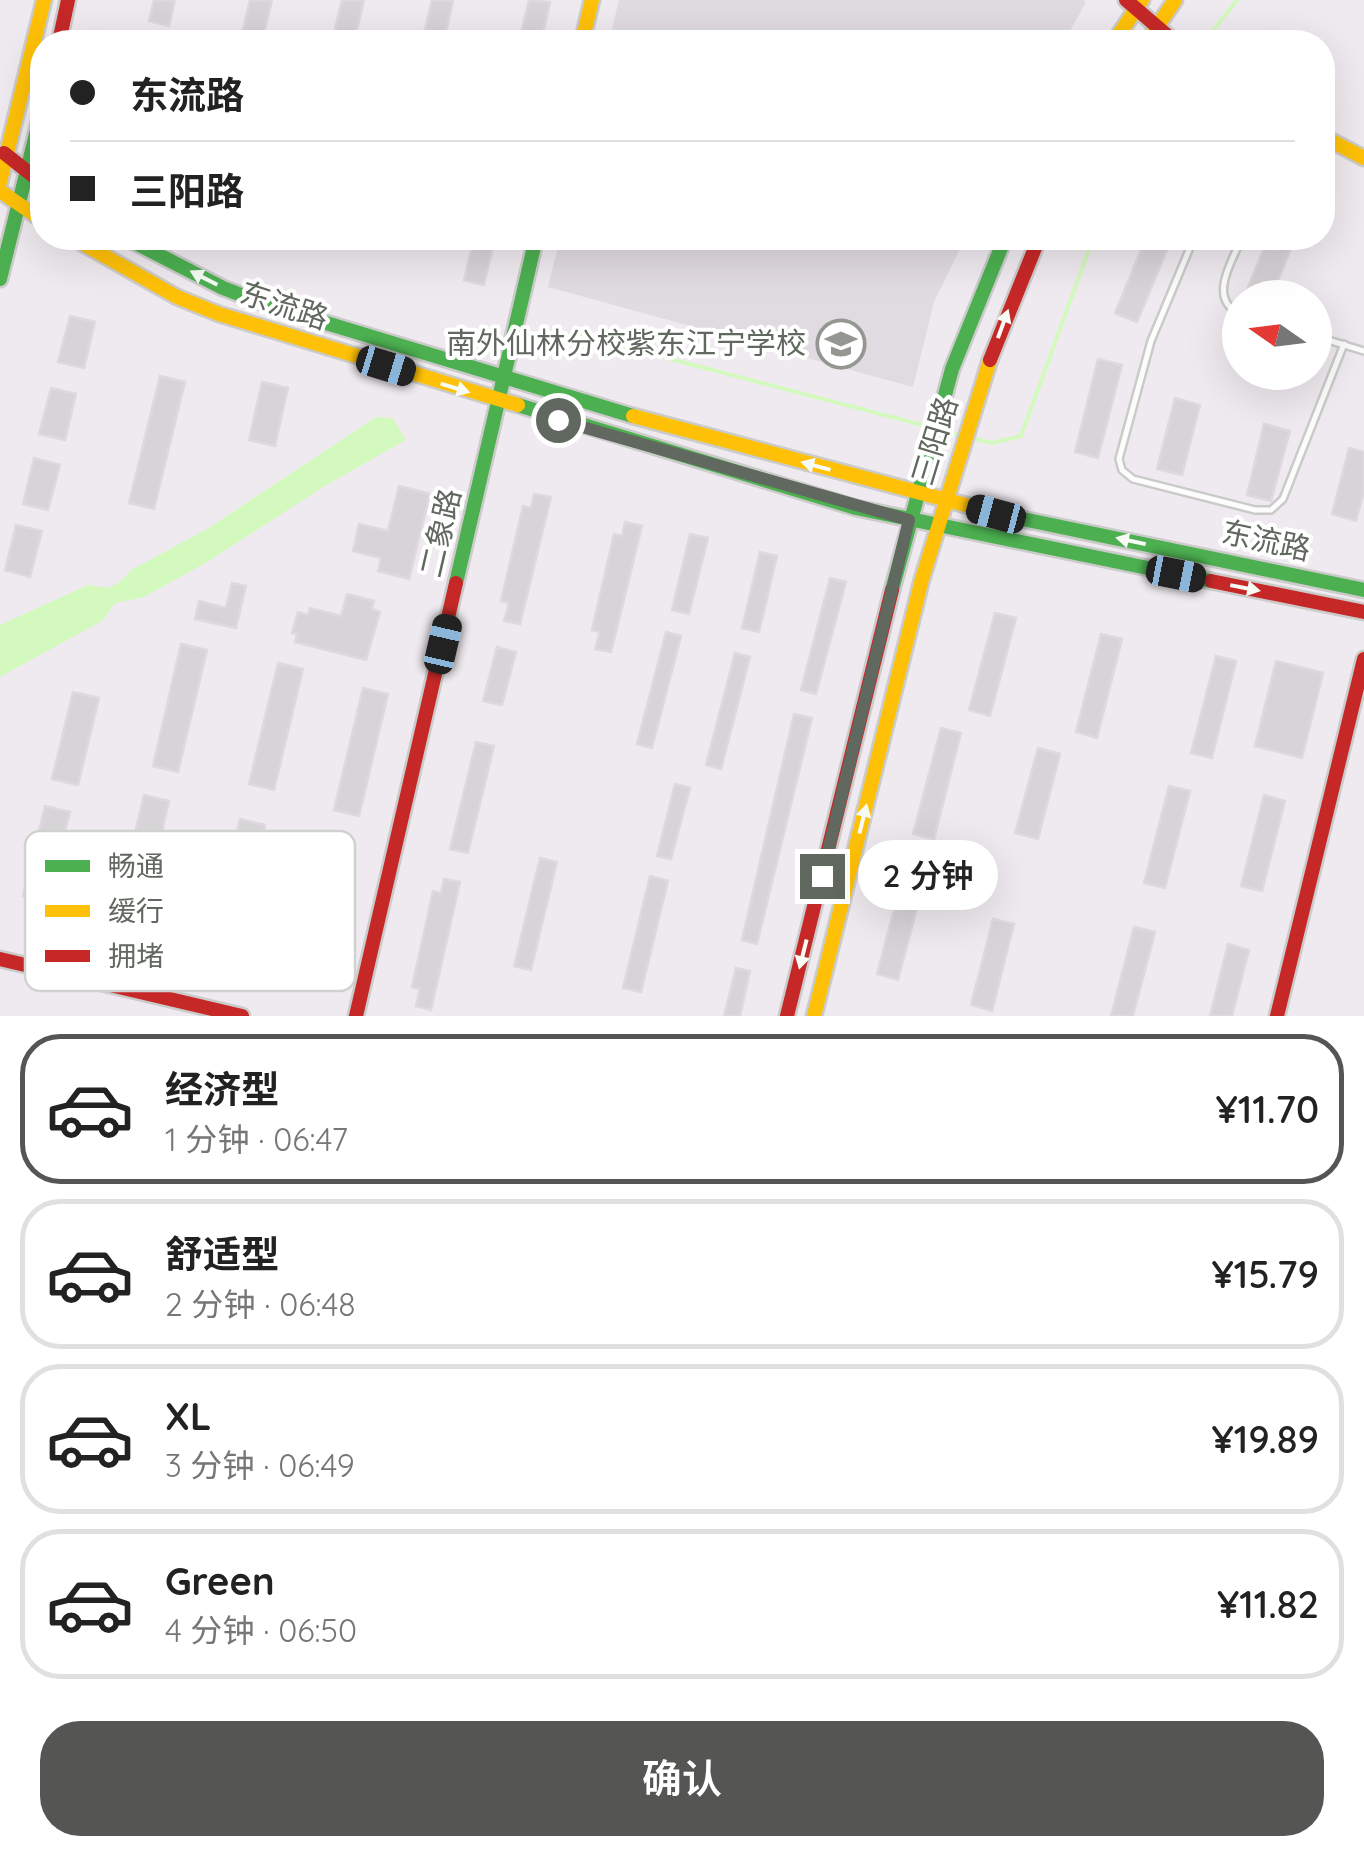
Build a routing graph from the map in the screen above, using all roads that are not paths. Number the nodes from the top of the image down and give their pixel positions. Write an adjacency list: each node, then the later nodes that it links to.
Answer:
1 (44, 0): 7 (main road)
2 (68, 0): 8 (main road)
3 (592, 0): 9 (main road)
4 (1175, 0): 6 (main road)
5 (1135, 3): 6 (main road); 10 (main road)
6 (1157, 27): 11 (main road); 12 (main road)
7 (36, 30)
8 (62, 30)
9 (585, 30)
10 (1120, 30)
11 (1155, 30)
12 (1161, 30)
13 (30, 52): 15 (main road)
14 (1335, 143): 16 (main road)
15 (3, 153): 18 (main road); 20 (main road)
16 (1364, 158)
17 (30, 160): 18 (main road)
18 (27, 172): 19 (main road); 22 (main road)
19 (30, 174)
20 (0, 182)
21 (0, 191): 22 (main road)
22 (18, 205): 23 (main road); 31 (main road)
23 (30, 212)
24 (94, 250): 37 (main road, 东流路, one-way to 37)
25 (149, 250): 36 (main road, 东流路, one-way to 25)
26 (533, 250): 36 (main road, 二象路)
27 (1001, 250): 38 (main road, 三阳路)
28 (1034, 250): 39 (main road, 三阳路, one-way to 28)
29 (1189, 250): 34 (lane)
30 (1237, 250): 32 (lane)
31 (0, 279)
32 (1224, 280)
33 (1332, 341): 34 (lane)
34 (1344, 344): 35 (lane)
35 (1364, 351)
36 (505, 377): 37 (main road, 二象路); 38 (main road, 东流路, one-way to 36)
37 (500, 402): 40 (main road, 东流路); 49 (main road, 二象路)
38 (916, 492): 39 (main road, 东流路); 40 (main road, 三阳路)
39 (946, 500): 41 (main road, 三阳路); 42 (main road, 东流路, one-way to 39)
40 (909, 520): 41 (main road, 东流路); 50 (main road, 三阳路, one-way to 50)
41 (938, 526): 43 (main road, 东流路, one-way to 43); 51 (main road, 三阳路, one-way to 41)
42 (1364, 590)
43 (1364, 612)
44 (1364, 660): 52 (main road)
45 (0, 959): 46 (main road)
46 (25, 965)
47 (136, 991): 48 (main road)
48 (242, 1016)
49 (356, 1016)
50 (787, 1016)
51 (814, 1016)
52 (1277, 1016)

